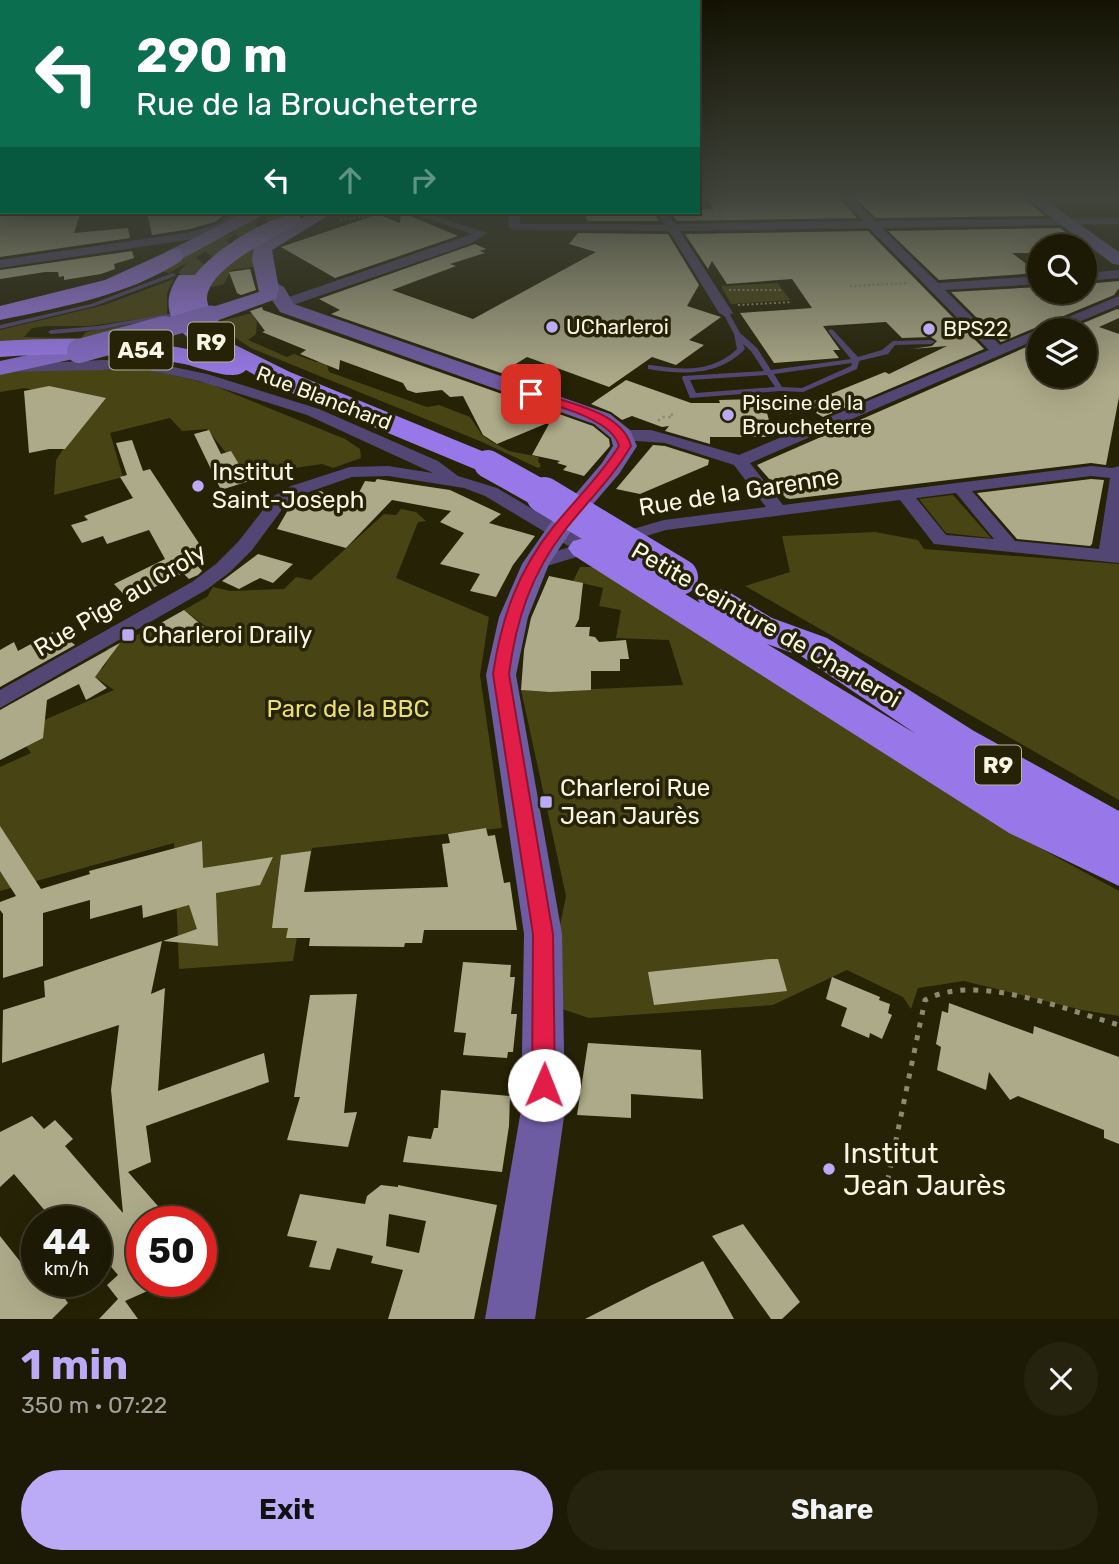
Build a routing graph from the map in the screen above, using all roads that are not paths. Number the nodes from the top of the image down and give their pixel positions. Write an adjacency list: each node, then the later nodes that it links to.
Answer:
1 (37, 259): 8 (street)
2 (184, 259): 9 (main road)
3 (225, 259): 37 (highway)
4 (262, 259): 14 (main road)
5 (417, 259): 16 (street)
6 (693, 259): 19 (street)
7 (906, 259): 13 (street)
8 (0, 264)
9 (173, 271): 17 (main road); 20 (highway); 21 (highway, R9); 23 (highway); 24 (lane)
10 (1119, 274): 11 (street)
11 (1097, 276)
12 (1027, 280): 13 (street)
13 (932, 284): 30 (street)
14 (271, 285): 16 (main road); 18 (main road)
15 (1115, 302): 22 (street)
16 (286, 306): 18 (main road); 38 (main road)
17 (0, 307)
18 (233, 309): 32 (main road, bridge)
19 (725, 310): 27 (lane)
20 (0, 313)
21 (180, 314): 26 (lane); 35 (highway, Petite ceinture de Charleroi / R9)
22 (1076, 318)
23 (0, 319)
24 (0, 327)
25 (831, 331): 31 (lane)
26 (51, 332)
27 (737, 334): 33 (lane); 34 (lane)
28 (1027, 339): 30 (street)
29 (931, 342): 31 (lane)
30 (998, 351): 40 (street)
31 (856, 360): 34 (lane); 36 (lane)
32 (2, 361): 35 (highway, A54); 39 (street, Rue Blanchard)
33 (650, 367)
34 (769, 373): 36 (lane); 36 (lane)
35 (280, 378): 37 (highway, Petite ceinture de Charleroi / R9)
36 (780, 389)
37 (332, 398): 51 (highway, Petite ceinture de Charleroi / R9, bridge)
38 (622, 435): 40 (street); 48 (main road)
39 (376, 440): 41 (street); 43 (street, Rue Blanchard)
40 (740, 461): 47 (street)
41 (366, 470): 43 (street, Rue Pige au Croly); 53 (street, Rue Pige au Croly)
42 (1119, 472): 44 (street); 45 (street, Rue de la Garenne)
43 (454, 480): 48 (street, Rue Pige au Croly)
44 (1119, 485): 50 (street)
45 (959, 486): 46 (street, Rue de la Garenne); 49 (street)
46 (903, 493): 47 (street, Rue de la Garenne); 49 (street)
47 (776, 509): 48 (street, Rue de la Garenne)
48 (571, 539): 55 (highway); 56 (main road)
49 (1010, 547): 50 (street)
50 (1113, 556)
51 (759, 627): 52 (highway, Petite ceinture de Charleroi / R9); 55 (highway)
52 (882, 690): 54 (highway); 55 (highway, Petite ceinture de Charleroi / R9)
53 (0, 700)
54 (1119, 813)
55 (1110, 850)
56 (510, 1319)

